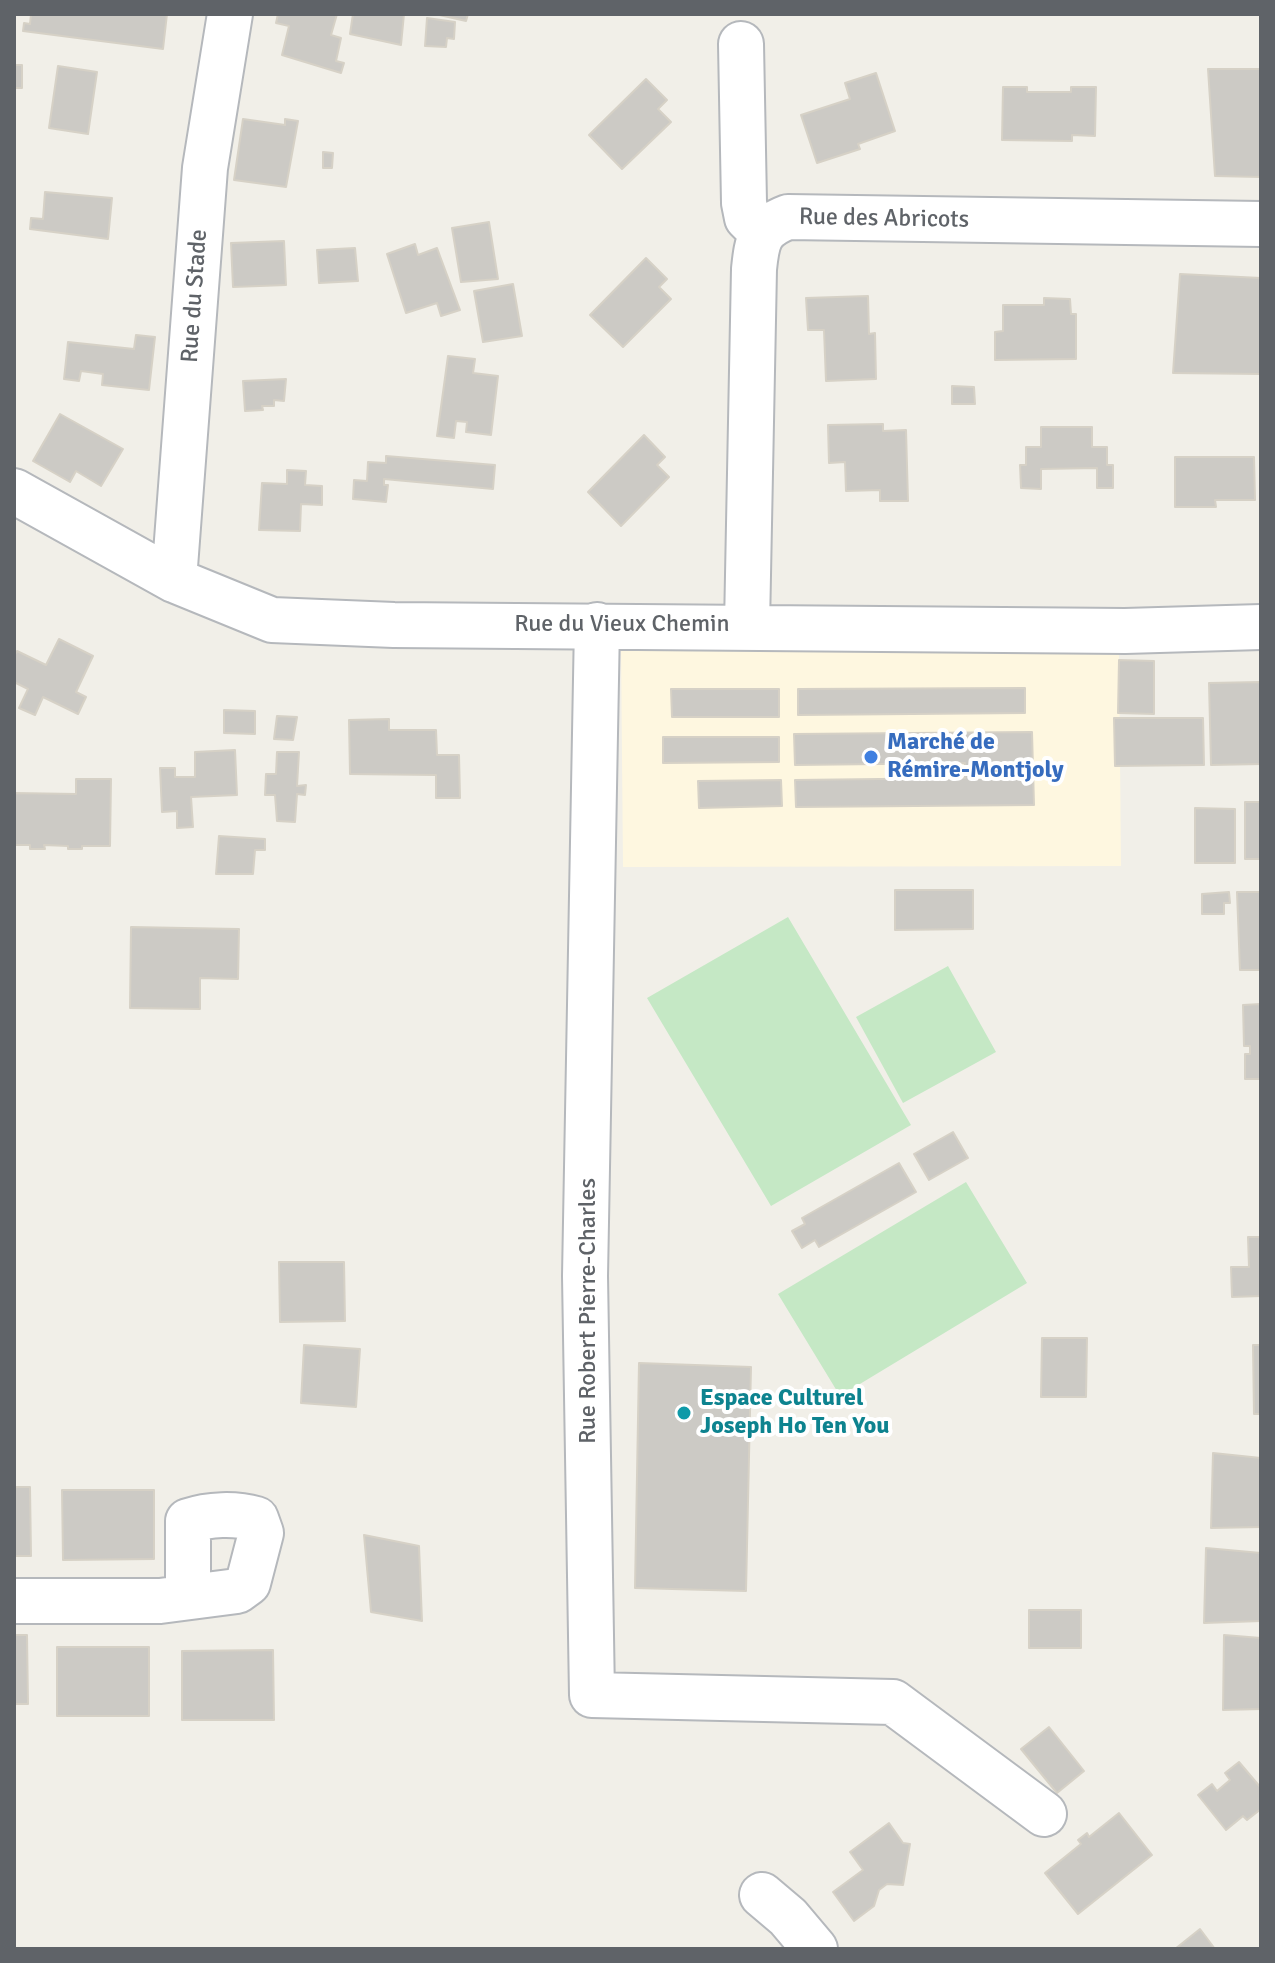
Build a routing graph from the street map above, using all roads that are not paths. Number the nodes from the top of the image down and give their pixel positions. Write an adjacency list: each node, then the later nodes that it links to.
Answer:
1 (230, 14): 6 (street, Rue du Stade)
2 (741, 44): 4 (street)
3 (1261, 224): 4 (street, Rue des Abricots)
4 (762, 233): 8 (street)
5 (14, 491): 6 (street, Rue du Vieux Chemin)
6 (174, 580): 7 (street, Rue du Vieux Chemin)
7 (597, 625): 8 (street, Rue du Vieux Chemin); 12 (street, Rue Robert Pierre-Charles)
8 (747, 626): 9 (street, Rue du Vieux Chemin)
9 (1261, 627)
10 (174, 1599): 11 (street)
11 (14, 1601)
12 (1044, 1814)
13 (762, 1895): 14 (street)
14 (815, 1949)

